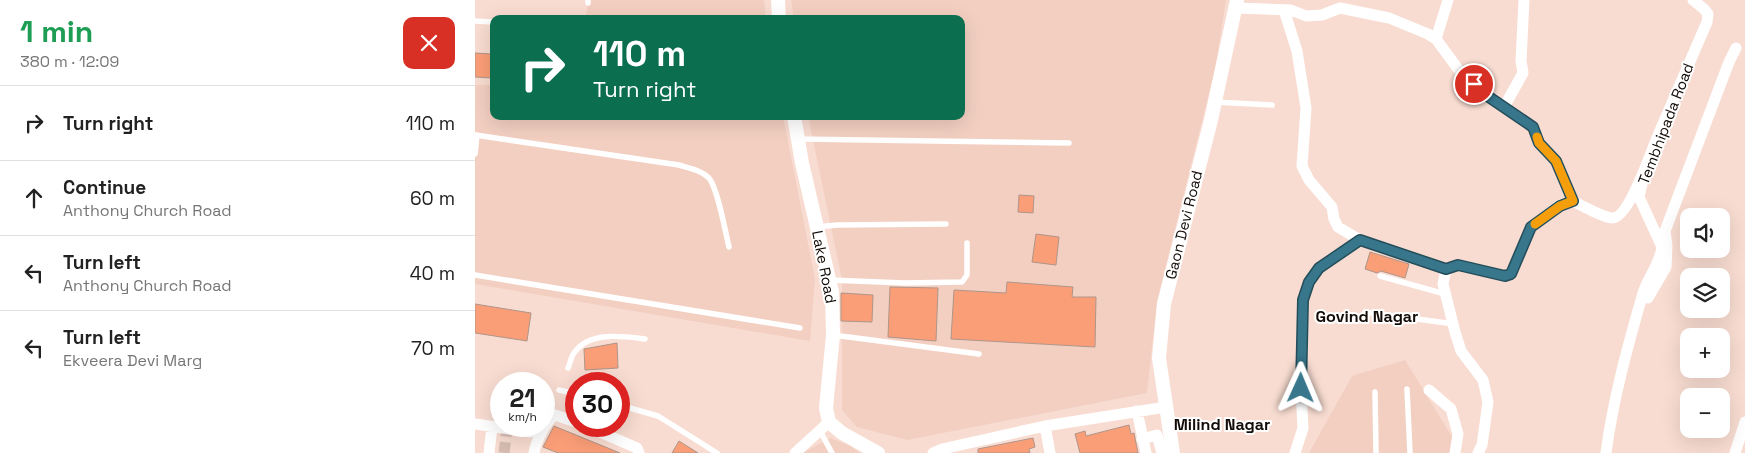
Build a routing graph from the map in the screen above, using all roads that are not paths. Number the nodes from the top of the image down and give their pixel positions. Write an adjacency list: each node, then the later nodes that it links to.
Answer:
1 (778, 0): 8 (street)
2 (1448, 0): 11 (street)
3 (1524, 0): 15 (street)
4 (1693, 0): 6 (street, Tembhipada Road)
5 (1236, 4): 7 (street); 13 (street, Gaon Devi Road)
6 (1708, 4): 19 (street, Tembhipada Road)
7 (1284, 10): 11 (street); 25 (street)
8 (779, 15)
9 (475, 21): 10 (lane)
10 (490, 22)
11 (1436, 39): 15 (street)
12 (1736, 48): 33 (street)
13 (1215, 102): 14 (lane); 46 (street, Gaon Devi Road)
14 (1272, 105)
15 (1504, 107): 22 (street)
16 (795, 120): 18 (street, Lake Road)
17 (476, 135): 21 (lane); 27 (lane)
18 (798, 139): 20 (lane); 24 (street, Lake Road)
19 (1656, 140): 22 (street); 33 (street, Tembhipada Road)
20 (1069, 143)
21 (475, 154)
22 (1573, 201): 28 (street)
23 (946, 224): 24 (lane)
24 (817, 227): 31 (street, Lake Road)
25 (1360, 240): 28 (street); 70 (street)
26 (967, 243): 31 (lane)
27 (729, 247)
28 (1446, 269): 32 (street)
29 (475, 275): 36 (lane)
30 (1381, 276): 32 (lane)
31 (829, 280): 37 (street, Lake Road)
32 (1445, 294): 35 (street)
33 (1640, 306): 75 (street, Tembhipada Road)
34 (1365, 312): 35 (lane)
35 (1454, 324): 74 (street)
36 (800, 328)
37 (833, 335): 39 (lane); 52 (street, Lake Road)
38 (645, 339): 40 (lane)
39 (979, 354)
40 (568, 368)
41 (1407, 389): 72 (lane)
42 (559, 390): 44 (lane)
43 (1429, 390): 73 (street)
44 (565, 391)
45 (1375, 392): 71 (lane)
46 (1166, 407): 48 (street); 69 (street, Gaon Devi Road)
47 (630, 409): 61 (lane)
48 (1137, 411): 53 (street); 57 (street)
49 (565, 418): 59 (street)
50 (1745, 422): 76 (street)
51 (475, 424): 54 (street)
52 (824, 426): 62 (street); 63 (lane); 64 (street)
53 (1045, 426): 65 (street); 66 (street)
54 (490, 427)
55 (491, 437): 58 (street)
56 (612, 437): 60 (street)
57 (1143, 439): 67 (street); 68 (street)
58 (489, 453)
59 (534, 453)
60 (639, 453)
61 (717, 453)
62 (795, 453)
63 (832, 453)
64 (878, 453)
65 (933, 453)
66 (1050, 453)
67 (1146, 453)
68 (1162, 453)
69 (1173, 453)
70 (1295, 453)
71 (1376, 453)
72 (1410, 453)
73 (1455, 453)
74 (1478, 453)
75 (1606, 453)
76 (1735, 453)

